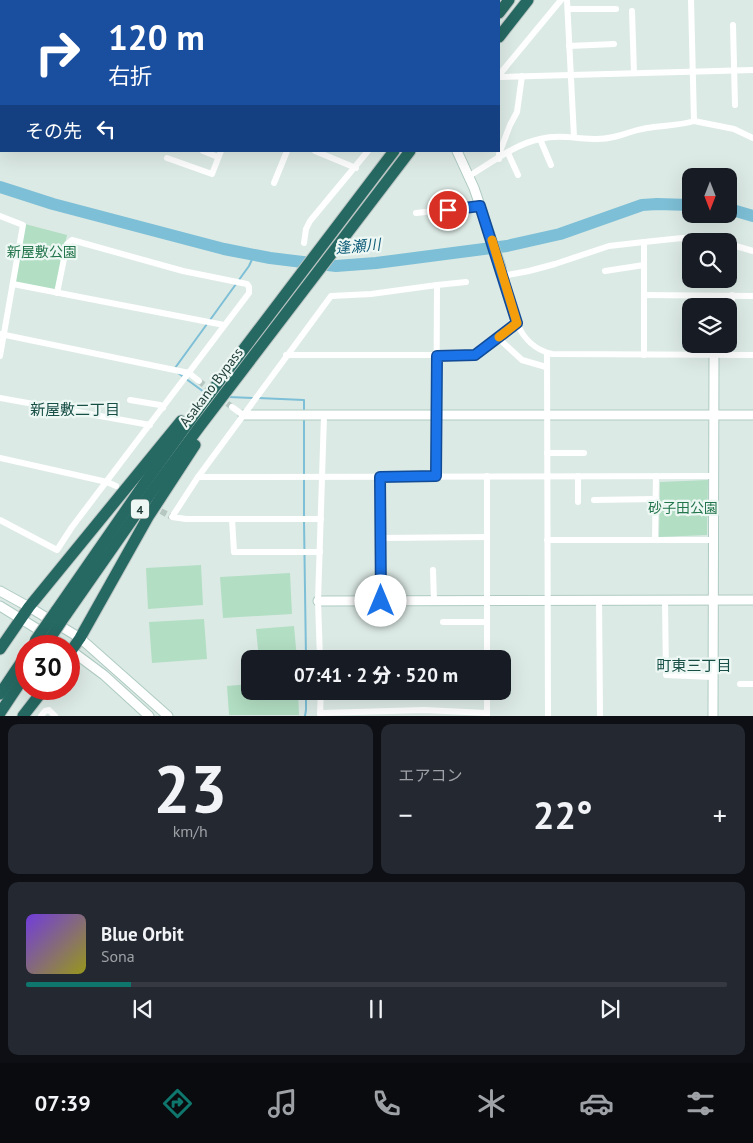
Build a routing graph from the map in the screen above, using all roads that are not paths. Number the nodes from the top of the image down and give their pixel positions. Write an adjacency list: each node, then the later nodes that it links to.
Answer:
1 (509, 0): 9 (highway)
2 (528, 0): 11 (highway)
3 (561, 0): 18 (street)
4 (567, 0): 6 (street)
5 (690, 0): 16 (street)
6 (568, 9): 7 (street); 13 (street)
7 (616, 9)
8 (632, 11): 17 (street)
9 (500, 12)
10 (733, 24): 15 (street)
11 (500, 36)
12 (614, 44): 13 (street)
13 (569, 46): 19 (street)
14 (753, 70): 15 (street)
15 (735, 71): 16 (street); 22 (street)
16 (692, 72): 17 (street); 23 (street)
17 (634, 73): 19 (street)
18 (500, 75)
19 (570, 75): 21 (street); 24 (street)
20 (500, 76): 21 (street)
21 (522, 76): 27 (street)
22 (735, 105)
23 (694, 121): 24 (street); 25 (street)
24 (574, 137): 26 (street)
25 (753, 138)
26 (540, 139): 35 (street); 39 (street)
27 (500, 151)
28 (286, 152): 43 (street)
29 (317, 152): 40 (street)
30 (367, 152): 40 (street)
31 (393, 152): 78 (highway, Asakano Bypass / 4)
32 (409, 152): 79 (highway, Asakano Bypass / 4)
33 (458, 152): 42 (street)
34 (500, 152): 38 (street)
35 (508, 153): 38 (street); 41 (street)
36 (220, 154): 37 (street)
37 (167, 158)
38 (499, 159): 42 (street)
39 (551, 165)
40 (356, 168): 49 (street)
41 (518, 175)
42 (469, 176): 44 (street)
43 (274, 183)
44 (480, 206): 45 (street); 54 (street)
45 (416, 213)
46 (0, 216): 56 (street)
47 (682, 238): 48 (street)
48 (644, 242): 52 (street); 54 (street)
49 (304, 243)
50 (737, 246): 51 (street)
51 (753, 251)
52 (644, 265): 53 (street); 59 (street)
53 (605, 271)
54 (501, 272): 62 (street)
55 (466, 282): 57 (street)
56 (13, 284): 58 (street); 64 (street)
57 (437, 285): 68 (street); 72 (street)
58 (57, 292): 63 (street); 63 (street)
59 (644, 295): 60 (street); 67 (street)
60 (732, 296): 61 (street)
61 (753, 296)
62 (517, 323): 65 (street); 66 (street)
63 (224, 325): 74 (street)
64 (2, 335): 71 (street); 74 (street)
65 (498, 338): 72 (street); 73 (street)
66 (547, 353): 67 (street); 73 (street)
67 (644, 354): 69 (street)
68 (286, 355): 72 (street); 86 (street)
69 (714, 355): 70 (street); 84 (street)
70 (753, 355)
71 (0, 356)
72 (437, 356): 82 (street)
73 (546, 367): 83 (street)
74 (189, 373): 75 (street); 81 (street)
75 (199, 381)
76 (0, 398): 88 (street)
77 (130, 400): 81 (street)
78 (202, 404): 127 (highway); 128 (highway, Asakano Bypass / 4)
79 (217, 404): 128 (highway, Asakano Bypass / 4); 135 (highway)
80 (232, 407): 86 (street)
81 (163, 408): 88 (street)
82 (436, 415): 83 (street); 87 (street); 92 (street)
83 (546, 415): 84 (street); 89 (street)
84 (713, 415): 85 (street); 97 (street)
85 (753, 415)
86 (243, 416): 87 (street); 98 (street)
87 (324, 416): 99 (street)
88 (150, 425): 101 (street)
89 (547, 453): 90 (street); 94 (street)
90 (584, 453)
91 (0, 458): 101 (street)
92 (436, 476): 93 (street); 100 (street)
93 (486, 476): 94 (street); 109 (street)
94 (547, 476): 95 (street); 111 (street)
95 (578, 476): 96 (street); 105 (street)
96 (656, 476): 97 (street); 103 (street)
97 (713, 476): 113 (street)
98 (198, 477): 99 (street); 106 (street)
99 (323, 477): 100 (street); 107 (street)
100 (380, 477): 110 (street)
101 (107, 482): 102 (street); 108 (street)
102 (116, 486)
103 (656, 499): 104 (street); 112 (street)
104 (594, 500)
105 (578, 502)
106 (232, 519): 107 (street); 114 (street)
107 (321, 519): 114 (street)
108 (0, 520)
109 (487, 537): 110 (street); 122 (street)
110 (381, 538): 120 (street)
111 (547, 540): 112 (street); 123 (street)
112 (655, 540): 113 (street)
113 (712, 540): 117 (street)
114 (320, 552): 119 (street)
115 (433, 570): 121 (street)
116 (0, 591): 127 (street)
117 (713, 600): 118 (street); 125 (street); 141 (street)
118 (753, 600)
119 (318, 601): 120 (street); 137 (street)
120 (381, 601): 121 (street)
121 (434, 601): 122 (street)
122 (486, 601): 123 (street); 131 (street)
123 (548, 601): 124 (street); 159 (street)
124 (599, 601): 125 (street); 160 (street)
125 (665, 601): 141 (street)
126 (0, 606): 129 (street)
127 (29, 607): 129 (highway); 134 (street)
128 (61, 613): 132 (highway, Asakano Bypass / 4, bridge)
129 (21, 618): 133 (street); 136 (highway)
130 (443, 622): 131 (street)
131 (487, 622): 138 (street)
132 (46, 635)
133 (46, 635)
134 (75, 635)
135 (80, 638): 158 (street)
136 (0, 649)
137 (320, 650)
138 (487, 650)
139 (80, 658): 157 (street)
140 (15, 672): 145 (highway)
141 (713, 677): 161 (street)
142 (740, 684): 143 (street)
143 (753, 684)
144 (15, 690): 149 (highway)
145 (0, 694)
146 (35, 700): 154 (highway)
147 (321, 700): 151 (street)
148 (487, 700): 153 (street)
149 (0, 713)
150 (422, 713): 151 (street); 152 (street)
151 (320, 714)
152 (455, 714): 153 (street)
153 (486, 714)
154 (23, 716)
155 (41, 716): 156 (street)
156 (55, 716)
157 (148, 716)
158 (168, 716)
159 (548, 716)
160 (600, 716)
161 (713, 716)

